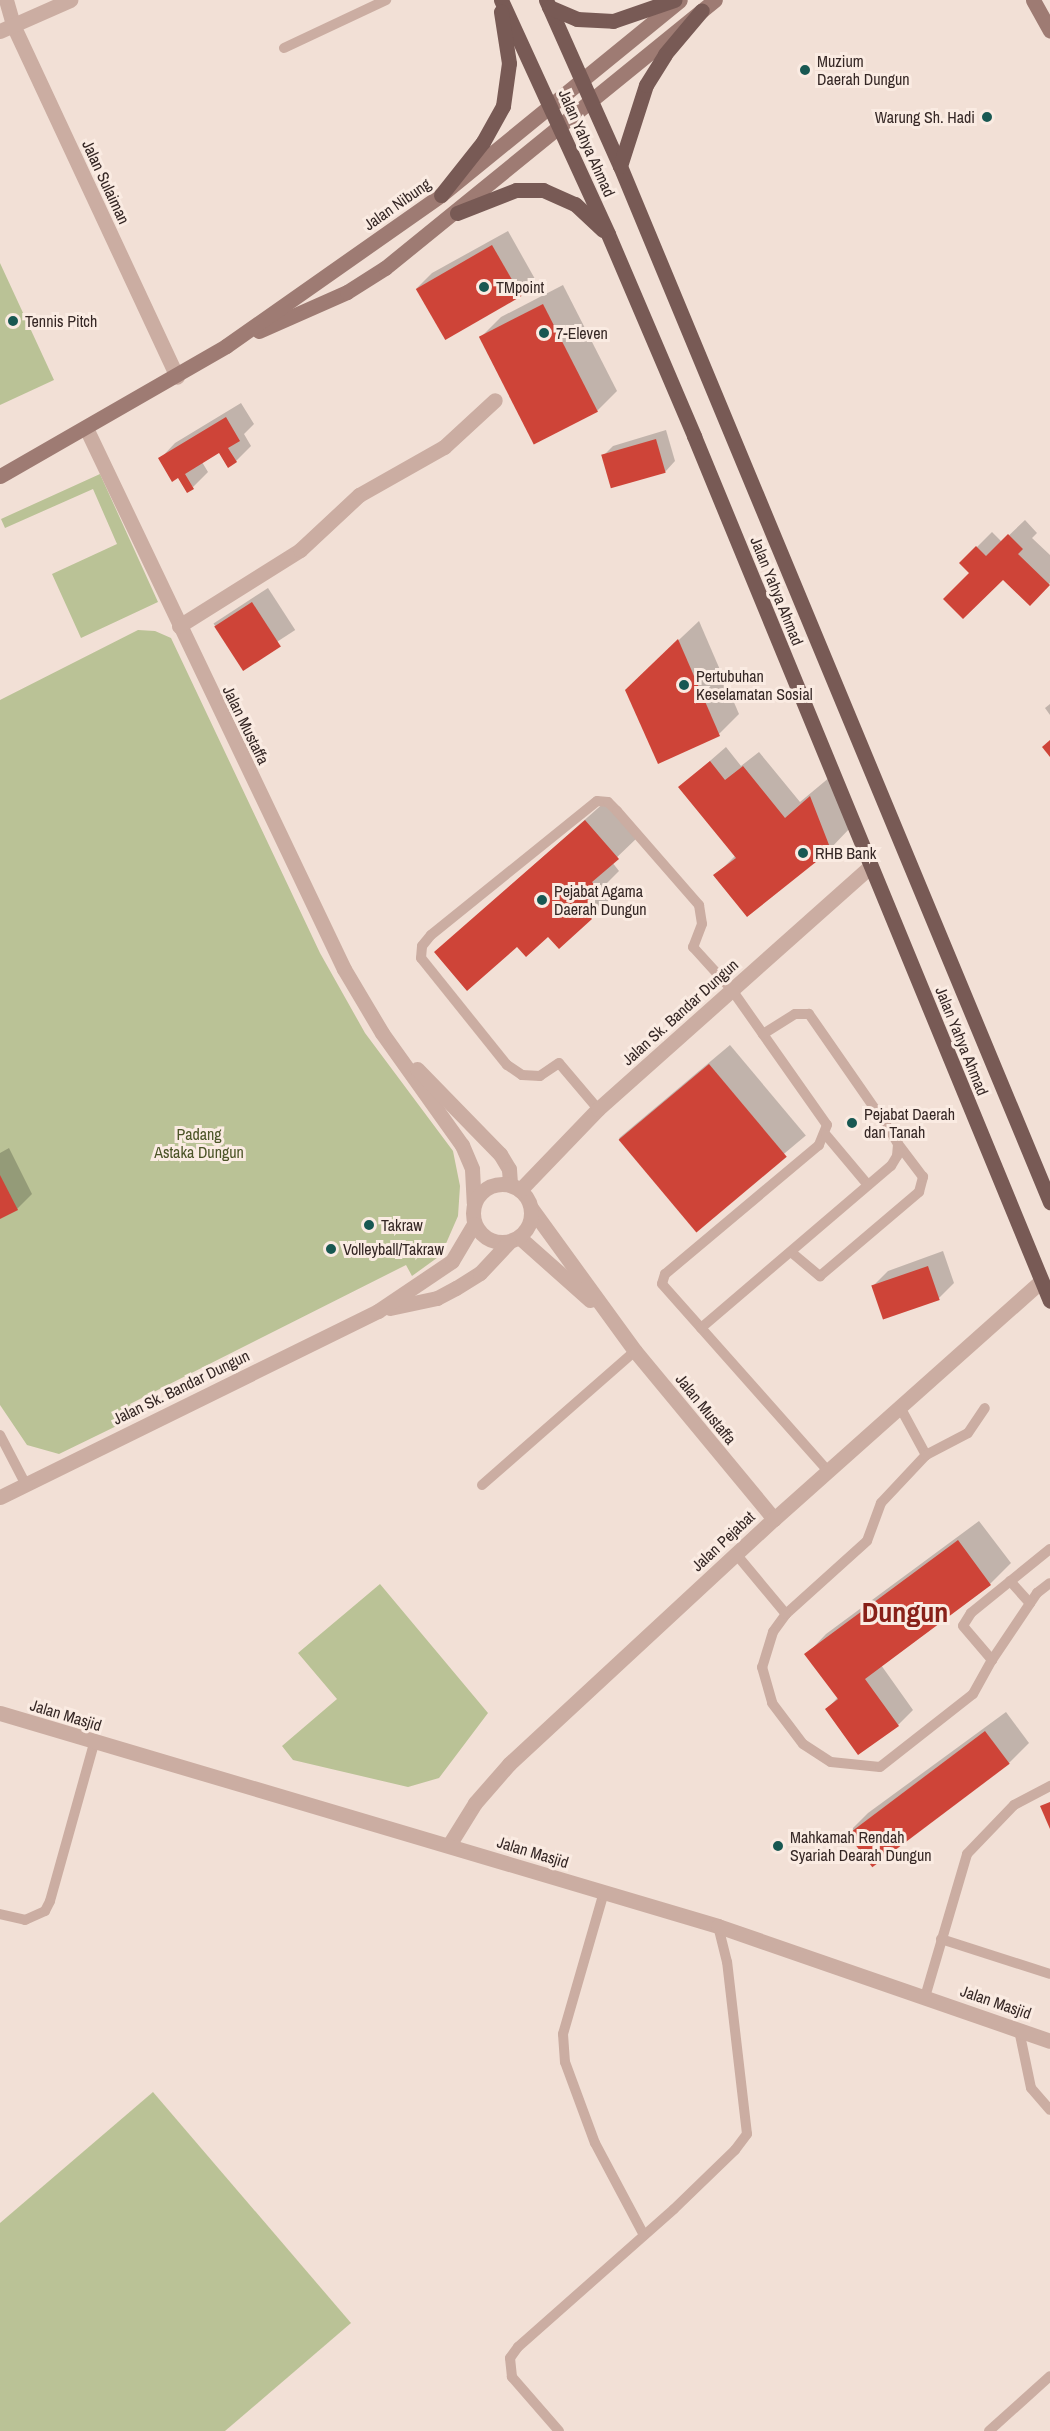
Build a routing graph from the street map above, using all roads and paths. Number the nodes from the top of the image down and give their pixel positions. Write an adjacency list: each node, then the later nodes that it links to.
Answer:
1 (6, 0): 11 (street, Jalan Sulaiman)
2 (70, 0): 11 (street)
3 (386, 0): 13 (lane)
4 (500, 0): 16 (main road, Jalan Yahya Ahmad); 19 (main road)
5 (674, 0): 9 (main road)
6 (680, 0): 14 (main road, Jalan Nibung)
7 (715, 0): 10 (main road, Jalan Nibung)
8 (1033, 0): 12 (main road)
9 (548, 4): 14 (main road, Jalan Yahya Ahmad)
10 (702, 10): 15 (main road, Jalan Nibung); 18 (main road)
11 (7, 28): 23 (street, Jalan Sulaiman)
12 (1050, 31)
13 (284, 48)
14 (580, 81): 15 (main road, Jalan Yahya Ahmad); 16 (main road, Jalan Nibung)
15 (589, 103): 17 (main road, Jalan Nibung); 18 (main road, Jalan Yahya Ahmad)
16 (550, 105): 17 (main road, Jalan Yahya Ahmad); 19 (main road, Jalan Nibung)
17 (560, 127): 20 (main road, Jalan Nibung); 21 (main road, Jalan Yahya Ahmad)
18 (620, 166): 37 (main road, Jalan Yahya Ahmad)
19 (441, 195): 22 (main road, Jalan Nibung)
20 (457, 213): 21 (main road); 22 (main road, Jalan Nibung)
21 (608, 234): 28 (main road, Jalan Yahya Ahmad)
22 (226, 346): 23 (main road, Jalan Nibung)
23 (177, 377): 25 (main road, Jalan Nibung)
24 (495, 400): 27 (street)
25 (86, 428): 26 (main road, Jalan Nibung); 27 (street, Jalan Mustaffa)
26 (0, 476)
27 (179, 626): 30 (street, Jalan Mustaffa)
28 (870, 867): 29 (street, Jalan Sk. Bandar Dungun); 43 (main road, Jalan Yahya Ahmad)
29 (732, 990): 31 (lane); 32 (street, Jalan Sk. Bandar Dungun); 32 (lane)
30 (382, 1033): 36 (street, Jalan Mustaffa); 38 (street, Jalan Mustaffa)
31 (763, 1034): 33 (lane); 34 (lane)
32 (598, 1109): 36 (street, Jalan Sk. Bandar Dungun)
33 (826, 1135): 35 (lane); 47 (lane)
34 (898, 1144): 35 (lane); 42 (lane)
35 (868, 1185): 42 (lane)
36 (515, 1188): 38 (street); 39 (street)
37 (1050, 1202)
38 (474, 1203): 40 (street)
39 (531, 1208): 41 (street); 46 (street, Jalan Mustaffa)
40 (474, 1224): 41 (street); 45 (street, Jalan Sk. Bandar Dungun)
41 (514, 1239): 45 (street, Jalan Sk. Bandar Dungun); 46 (street, Jalan Mustaffa)
42 (791, 1252): 47 (lane)
43 (1041, 1281): 44 (main road, Jalan Yahya Ahmad); 49 (street, Jalan Pejabat)
44 (1050, 1301)
45 (378, 1311): 54 (street, Jalan Sk. Bandar Dungun)
46 (612, 1320): 48 (street, Jalan Mustaffa)
47 (701, 1328): 53 (lane)
48 (635, 1351): 55 (lane); 57 (street, Jalan Mustaffa)
49 (900, 1407): 52 (lane); 53 (street, Jalan Pejabat)
50 (985, 1408): 52 (lane)
51 (0, 1435): 54 (lane)
52 (926, 1455): 63 (lane)
53 (828, 1471): 57 (street, Jalan Pejabat)
54 (25, 1483): 56 (street, Jalan Sk. Bandar Dungun)
55 (482, 1485)
56 (0, 1497)
57 (774, 1520): 59 (street, Jalan Pejabat)
58 (1050, 1549): 60 (lane)
59 (736, 1554): 63 (lane); 68 (street, Jalan Pejabat)
60 (1010, 1581): 62 (lane); 64 (lane)
61 (1050, 1583): 62 (lane)
62 (1030, 1603): 64 (lane)
63 (786, 1614): 64 (lane)
64 (992, 1660)
65 (0, 1713): 66 (street, Jalan Masjid)
66 (94, 1743): 68 (street, Jalan Masjid); 70 (lane)
67 (1050, 1786): 72 (lane)
68 (449, 1845): 69 (street, Jalan Masjid)
69 (604, 1892): 71 (street, Jalan Masjid); 78 (lane)
70 (0, 1914)
71 (718, 1926): 74 (street, Jalan Masjid); 78 (lane)
72 (941, 1940): 73 (lane); 74 (lane)
73 (1050, 1974)
74 (925, 1996): 75 (street, Jalan Masjid)
75 (1019, 2030): 76 (street, Jalan Masjid); 77 (lane)
76 (1050, 2041)
77 (1050, 2110)
78 (644, 2235): 80 (lane)
79 (1050, 2376): 81 (lane)
80 (560, 2431)
81 (989, 2431)

